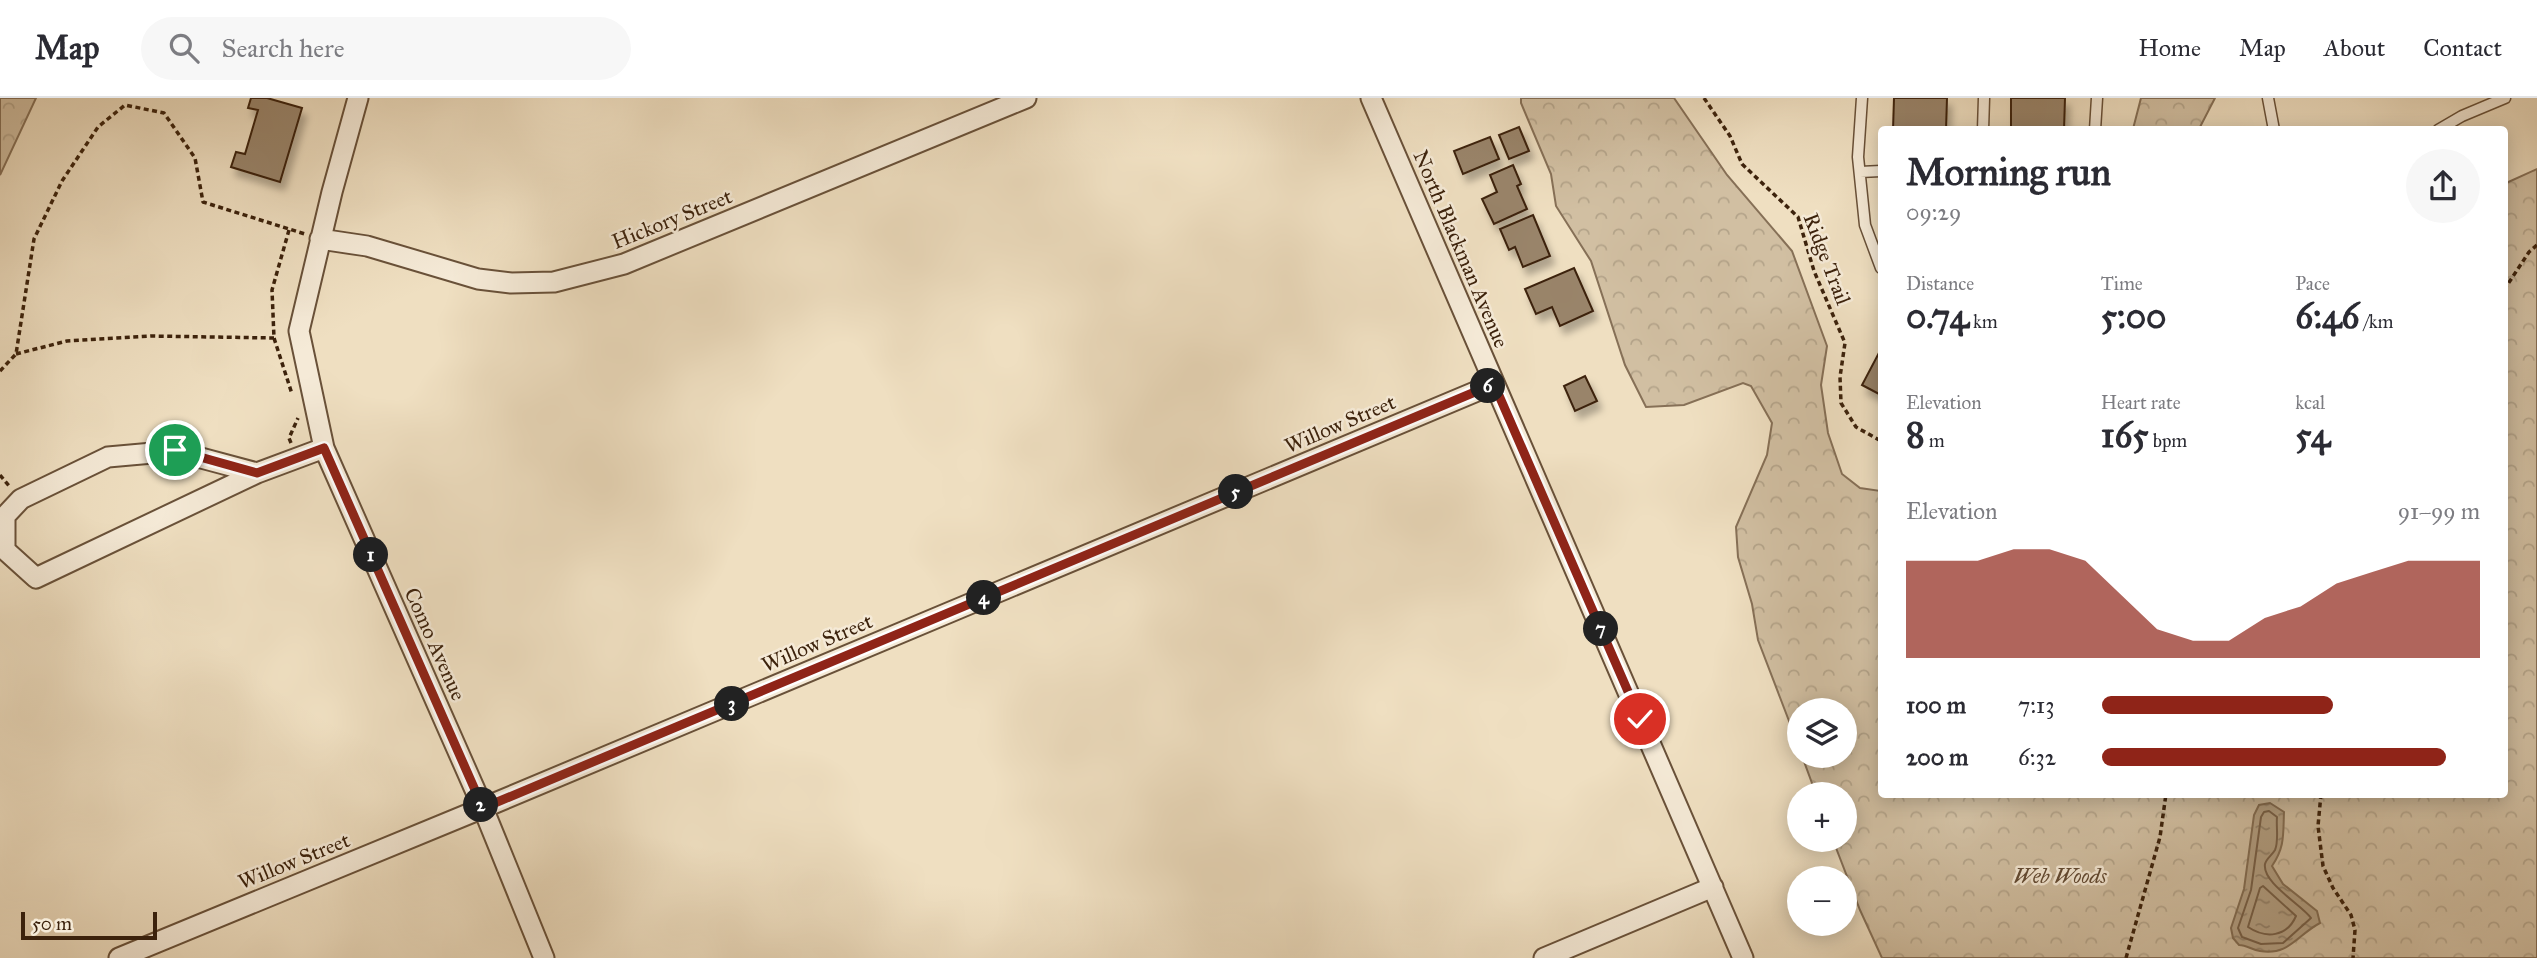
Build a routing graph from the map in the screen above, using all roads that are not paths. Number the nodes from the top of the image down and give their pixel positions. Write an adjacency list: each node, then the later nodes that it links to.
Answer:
1 (358, 98): 15 (street, Como Avenue)
2 (1026, 98): 15 (street, Hickory Street)
3 (1371, 98): 17 (street, North Blackman Avenue)
4 (1862, 98): 14 (lane)
5 (1984, 98): 9 (lane)
6 (2097, 98): 10 (lane)
7 (2268, 98): 11 (lane)
8 (2505, 98): 12 (lane)
9 (1983, 126)
10 (2095, 126)
11 (2273, 126)
12 (2445, 126)
13 (1878, 171): 14 (lane)
14 (1860, 172): 16 (lane)
15 (320, 239): 18 (street, Como Avenue)
16 (1878, 260)
17 (1494, 384): 20 (street, Willow Street); 21 (street, North Blackman Avenue)
18 (324, 448): 19 (street); 20 (street, Como Avenue)
19 (257, 473): 19 (street)
20 (483, 808): 22 (street, Willow Street); 23 (street, Como Avenue)
21 (1713, 887): 24 (street); 25 (street, North Blackman Avenue)
22 (118, 958)
23 (544, 958)
24 (1544, 958)
25 (1743, 958)

